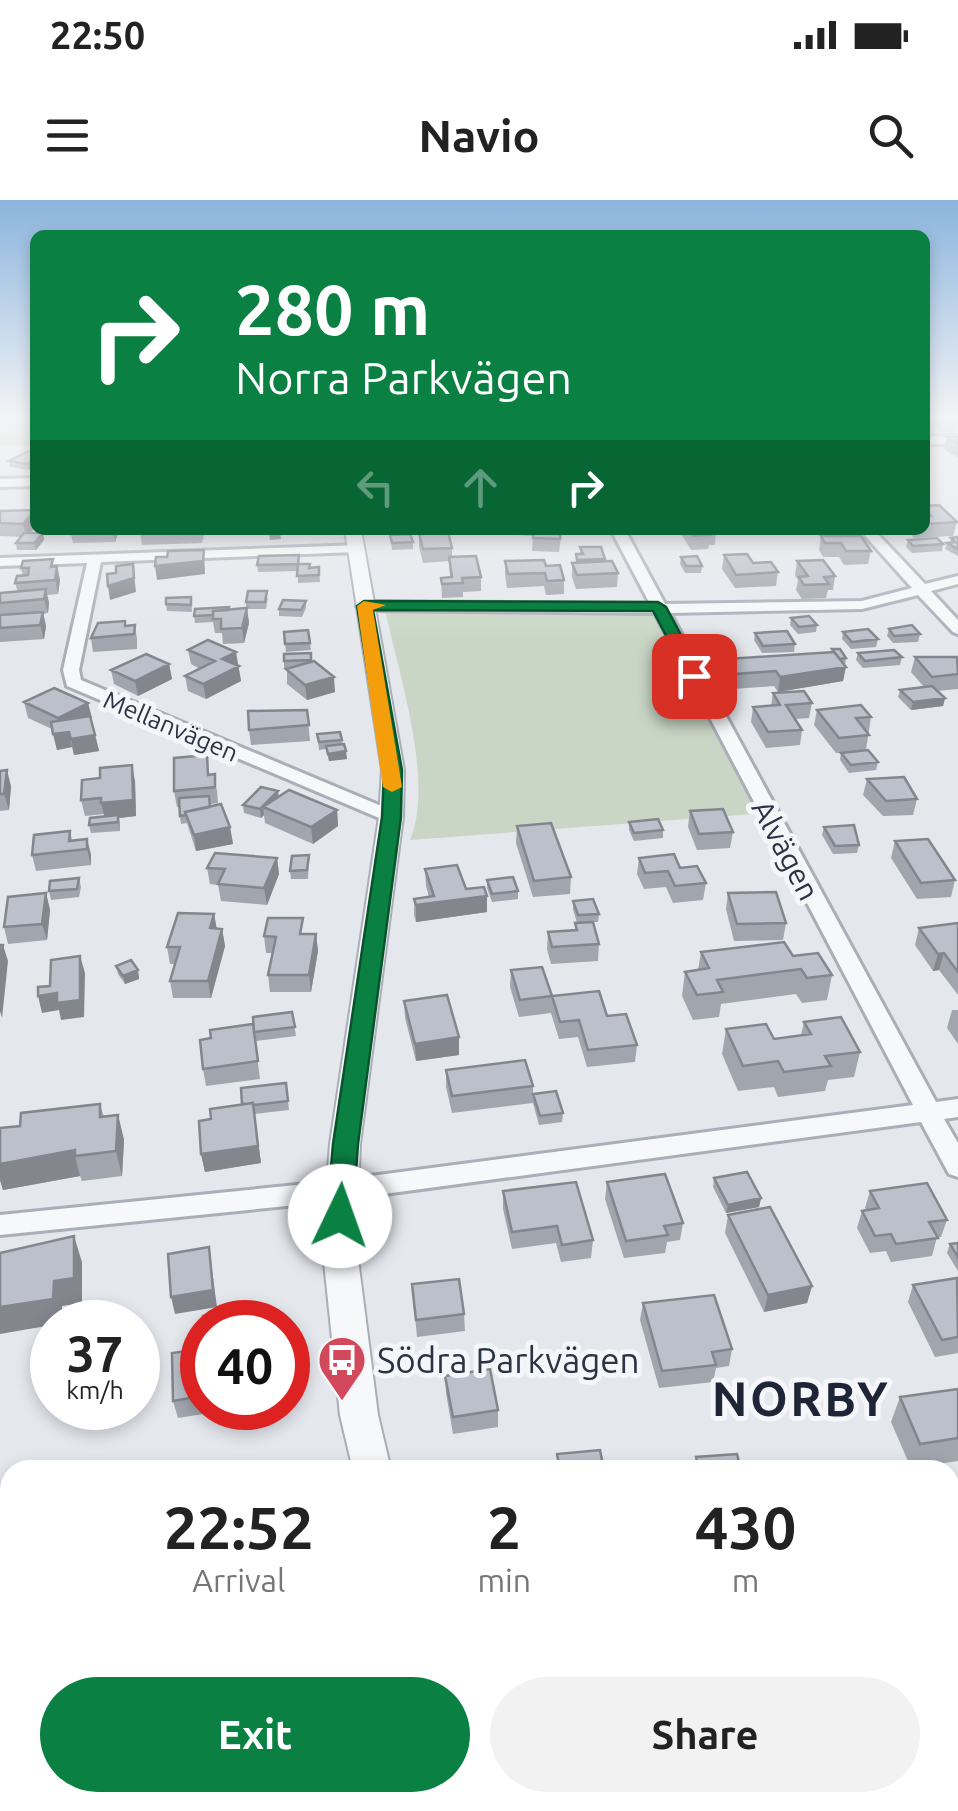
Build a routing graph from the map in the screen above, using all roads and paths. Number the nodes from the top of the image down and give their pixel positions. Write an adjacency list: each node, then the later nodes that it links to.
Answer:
1 (621, 535): 9 (street, Alvägen)
2 (872, 535): 7 (street)
3 (354, 539): 4 (street); 8 (street)
4 (95, 556): 5 (street); 11 (street, Mellanvägen)
5 (0, 562)
6 (958, 580): 7 (street)
7 (921, 589): 9 (street); 10 (street)
8 (364, 606): 9 (street); 11 (street)
9 (658, 607): 13 (street, Alvägen)
10 (958, 629)
11 (391, 817): 15 (street)
12 (958, 1108): 13 (street)
13 (925, 1112): 14 (street, Alvägen); 15 (street)
14 (958, 1168)
15 (341, 1190): 16 (street); 17 (street)
16 (0, 1225)
17 (370, 1460)

